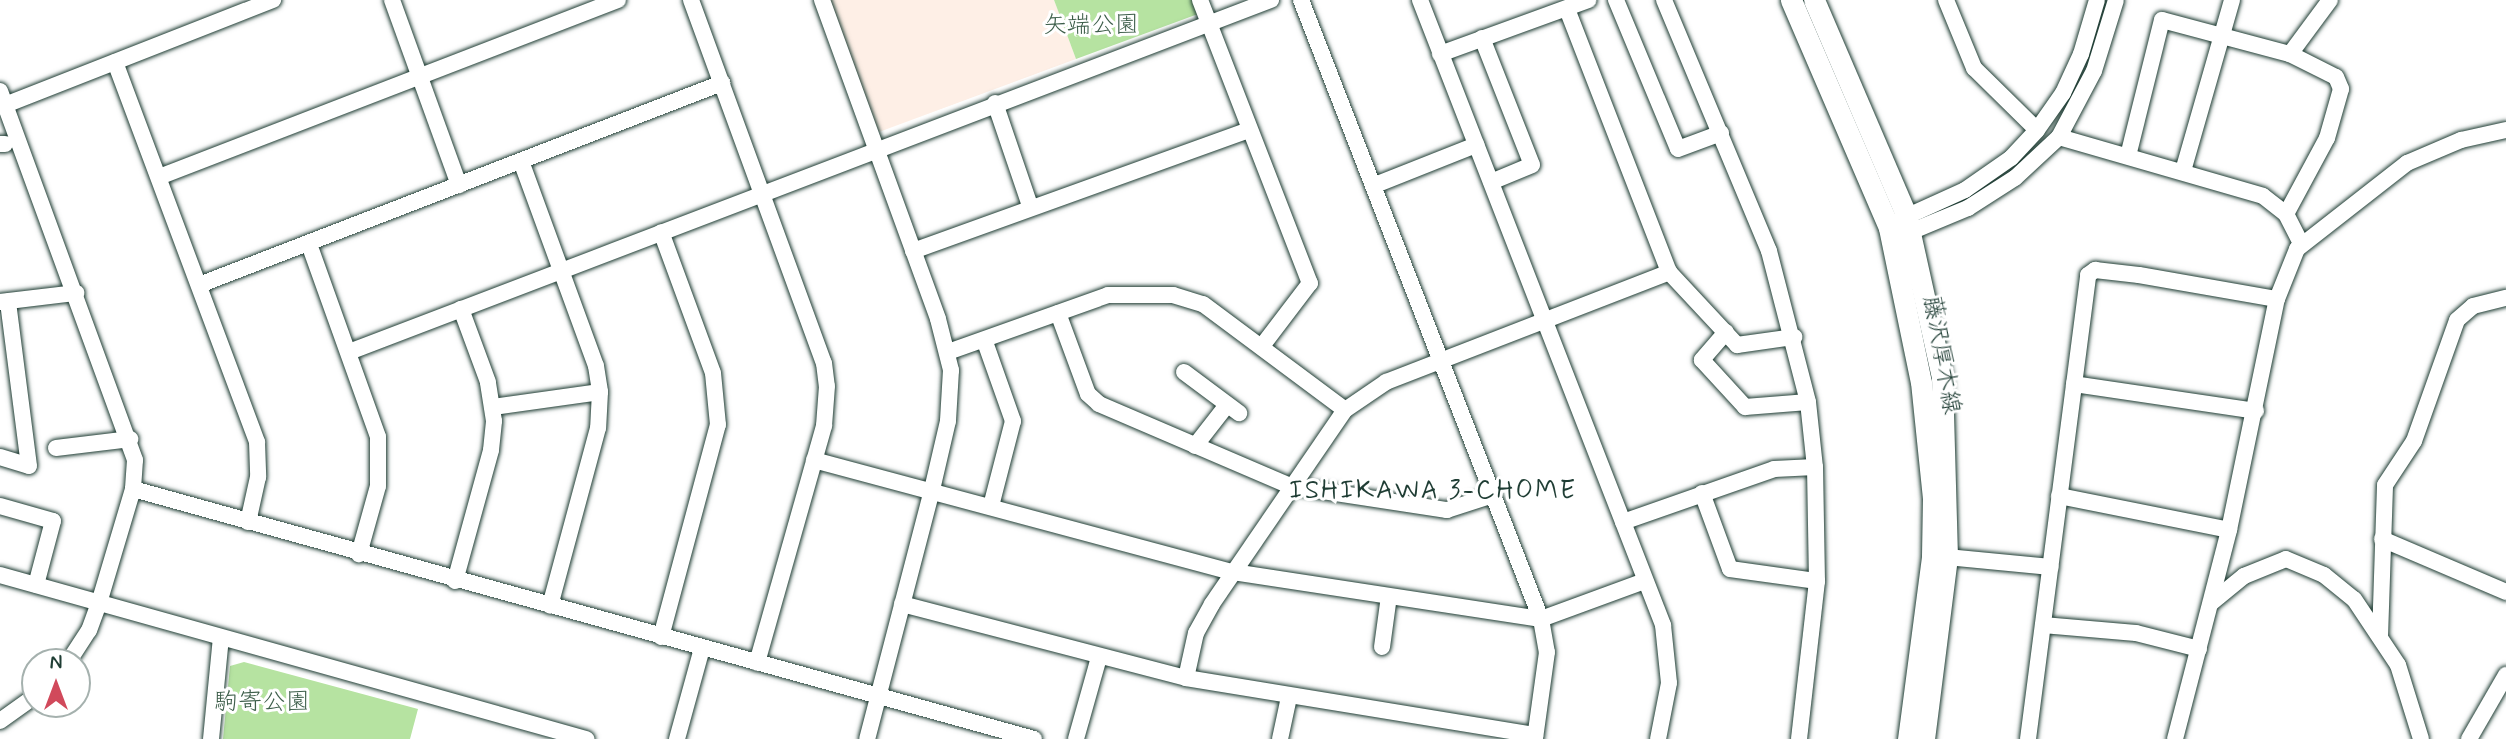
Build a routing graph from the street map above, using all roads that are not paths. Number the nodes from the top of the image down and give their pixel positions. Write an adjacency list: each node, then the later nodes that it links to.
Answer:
1 (273, 0): 26 (street)
2 (392, 0): 27 (street)
3 (618, 0): 27 (street)
4 (691, 0): 28 (street)
5 (822, 0): 38 (street)
6 (1200, 0): 21 (street)
7 (1271, 0): 21 (street)
8 (1301, 0): 45 (street)
9 (1420, 0): 24 (street)
10 (1588, 0): 20 (street)
11 (1616, 0): 35 (street)
12 (1664, 0): 35 (street)
13 (1791, 0): 50 (main road, 藤沢厚木線)
14 (1814, 0): 49 (main road, 藤沢厚木線)
15 (1946, 0): 33 (street)
16 (2097, 0): 33 (street)
17 (2116, 0): 36 (street)
18 (2232, 0): 22 (street)
19 (2330, 0): 25 (street)
20 (1567, 9): 23 (street); 56 (street)
21 (1209, 24): 31 (street); 32 (street)
22 (2222, 36): 25 (street); 39 (street); 41 (street)
23 (1482, 38): 24 (street); 43 (street)
24 (1440, 54): 37 (street)
25 (2290, 54): 48 (street)
26 (115, 62): 30 (street); 42 (street)
27 (419, 76): 42 (street); 44 (street)
28 (722, 83): 40 (street); 46 (street)
29 (0, 85): 30 (street)
30 (3, 98): 58 (street)
31 (995, 103): 38 (street); 47 (street)
32 (1249, 130): 47 (street); 68 (street)
33 (2037, 130): 49 (street)
34 (2506, 131): 52 (street)
35 (1721, 133): 66 (street)
36 (2059, 137): 39 (street); 49 (street)
37 (1476, 145): 43 (street); 45 (street)
38 (876, 148): 46 (street); 54 (street)
39 (2128, 156): 41 (street)
40 (521, 161): 44 (street); 55 (street)
41 (2182, 171): 48 (street)
42 (159, 177): 57 (street)
43 (1491, 182): 64 (street)
44 (459, 185): 53 (street)
45 (1375, 186): 71 (street)
46 (762, 193): 51 (street); 84 (street)
47 (1030, 206): 54 (street)
48 (2286, 214): 52 (street)
49 (1908, 223): 50 (street); 100 (main road, 藤沢厚木線)
50 (1889, 228): 141 (main road, 藤沢厚木線)
51 (661, 232): 55 (street); 117 (street)
52 (2301, 243): 60 (street)
53 (309, 244): 57 (street); 69 (street)
54 (913, 251): 70 (street)
55 (560, 271): 62 (street); 74 (street)
56 (1669, 272): 64 (street); 65 (street)
57 (199, 285): 95 (street)
58 (76, 293): 61 (street); 79 (street)
59 (2506, 298): 98 (street)
60 (2277, 299): 73 (street); 78 (street)
61 (4, 301): 83 (street)
62 (461, 309): 69 (street); 76 (street)
63 (1058, 313): 67 (street); 68 (street); 81 (street)
64 (1544, 320): 71 (street); 96 (street)
65 (1727, 332): 66 (street); 75 (street)
66 (1794, 337): 75 (street)
67 (985, 342): 70 (street); 94 (street)
68 (1262, 346): 77 (street)
69 (349, 352): 99 (street)
70 (948, 352): 89 (street)
71 (1441, 361): 77 (street); 91 (street)
72 (1184, 372): 81 (street)
73 (2074, 384): 78 (street); 92 (street)
74 (600, 392): 76 (street); 113 (street)
75 (1808, 402): 86 (street)
76 (493, 407): 104 (street)
77 (1345, 410): 87 (street)
78 (2256, 411): 97 (street)
79 (130, 439): 80 (street); 88 (street)
80 (75, 445): 82 (street); 85 (street)
81 (1195, 446): 87 (street)
82 (55, 448)
83 (0, 457)
84 (814, 460): 89 (street); 124 (street)
85 (77, 462)
86 (1815, 467): 90 (street); 106 (street)
87 (1290, 486): 91 (street); 102 (street)
88 (133, 489): 95 (street); 110 (street)
89 (932, 490): 94 (street); 112 (street)
90 (1703, 493): 96 (street); 106 (street)
91 (1493, 495): 114 (street)
92 (2059, 496): 97 (street); 101 (street)
93 (0, 506): 107 (street)
94 (991, 506): 102 (street)
95 (248, 522): 99 (street)
96 (1623, 523): 105 (street)
97 (2229, 530): 111 (street)
98 (2382, 539): 108 (street); 118 (street)
99 (359, 554): 104 (street)
100 (1947, 557): 101 (street); 142 (main road, 藤沢厚木線)
101 (2051, 567): 115 (street)
102 (1233, 572): 109 (street); 126 (street)
103 (0, 575): 107 (street)
104 (455, 581): 113 (street)
105 (1645, 581): 114 (street); 139 (street)
106 (1818, 582): 140 (street)
107 (36, 585): 110 (street)
108 (2506, 592)
109 (1389, 596): 114 (street); 119 (street)
110 (99, 603): 116 (street); 120 (street)
111 (2211, 603): 118 (street); 122 (street)
112 (902, 604): 123 (street); 127 (street)
113 (550, 606): 117 (street)
114 (1541, 619): 131 (street)
115 (2043, 625): 122 (street); 143 (street)
116 (221, 637): 132 (street); 133 (street)
117 (661, 637): 121 (street)
118 (2380, 637): 145 (street)
119 (1382, 647)
120 (77, 648)
121 (702, 648): 124 (street); 134 (street)
122 (2199, 649): 144 (street)
123 (1099, 657): 126 (street); 137 (street)
124 (757, 663): 127 (street)
125 (2506, 675): 146 (street)
126 (1186, 678): 128 (street)
127 (878, 696): 135 (street); 136 (street)
128 (1289, 696): 131 (street); 138 (street)
129 (21, 706): 130 (street)
130 (0, 720)
131 (1535, 737)
132 (211, 739)
133 (586, 739)
134 (677, 739)
135 (867, 739)
136 (1034, 739)
137 (1076, 739)
138 (1280, 739)
139 (1658, 739)
140 (1799, 739)
141 (1908, 739)
142 (1924, 739)
143 (2028, 739)
144 (2175, 739)
145 (2421, 739)
146 (2469, 739)

